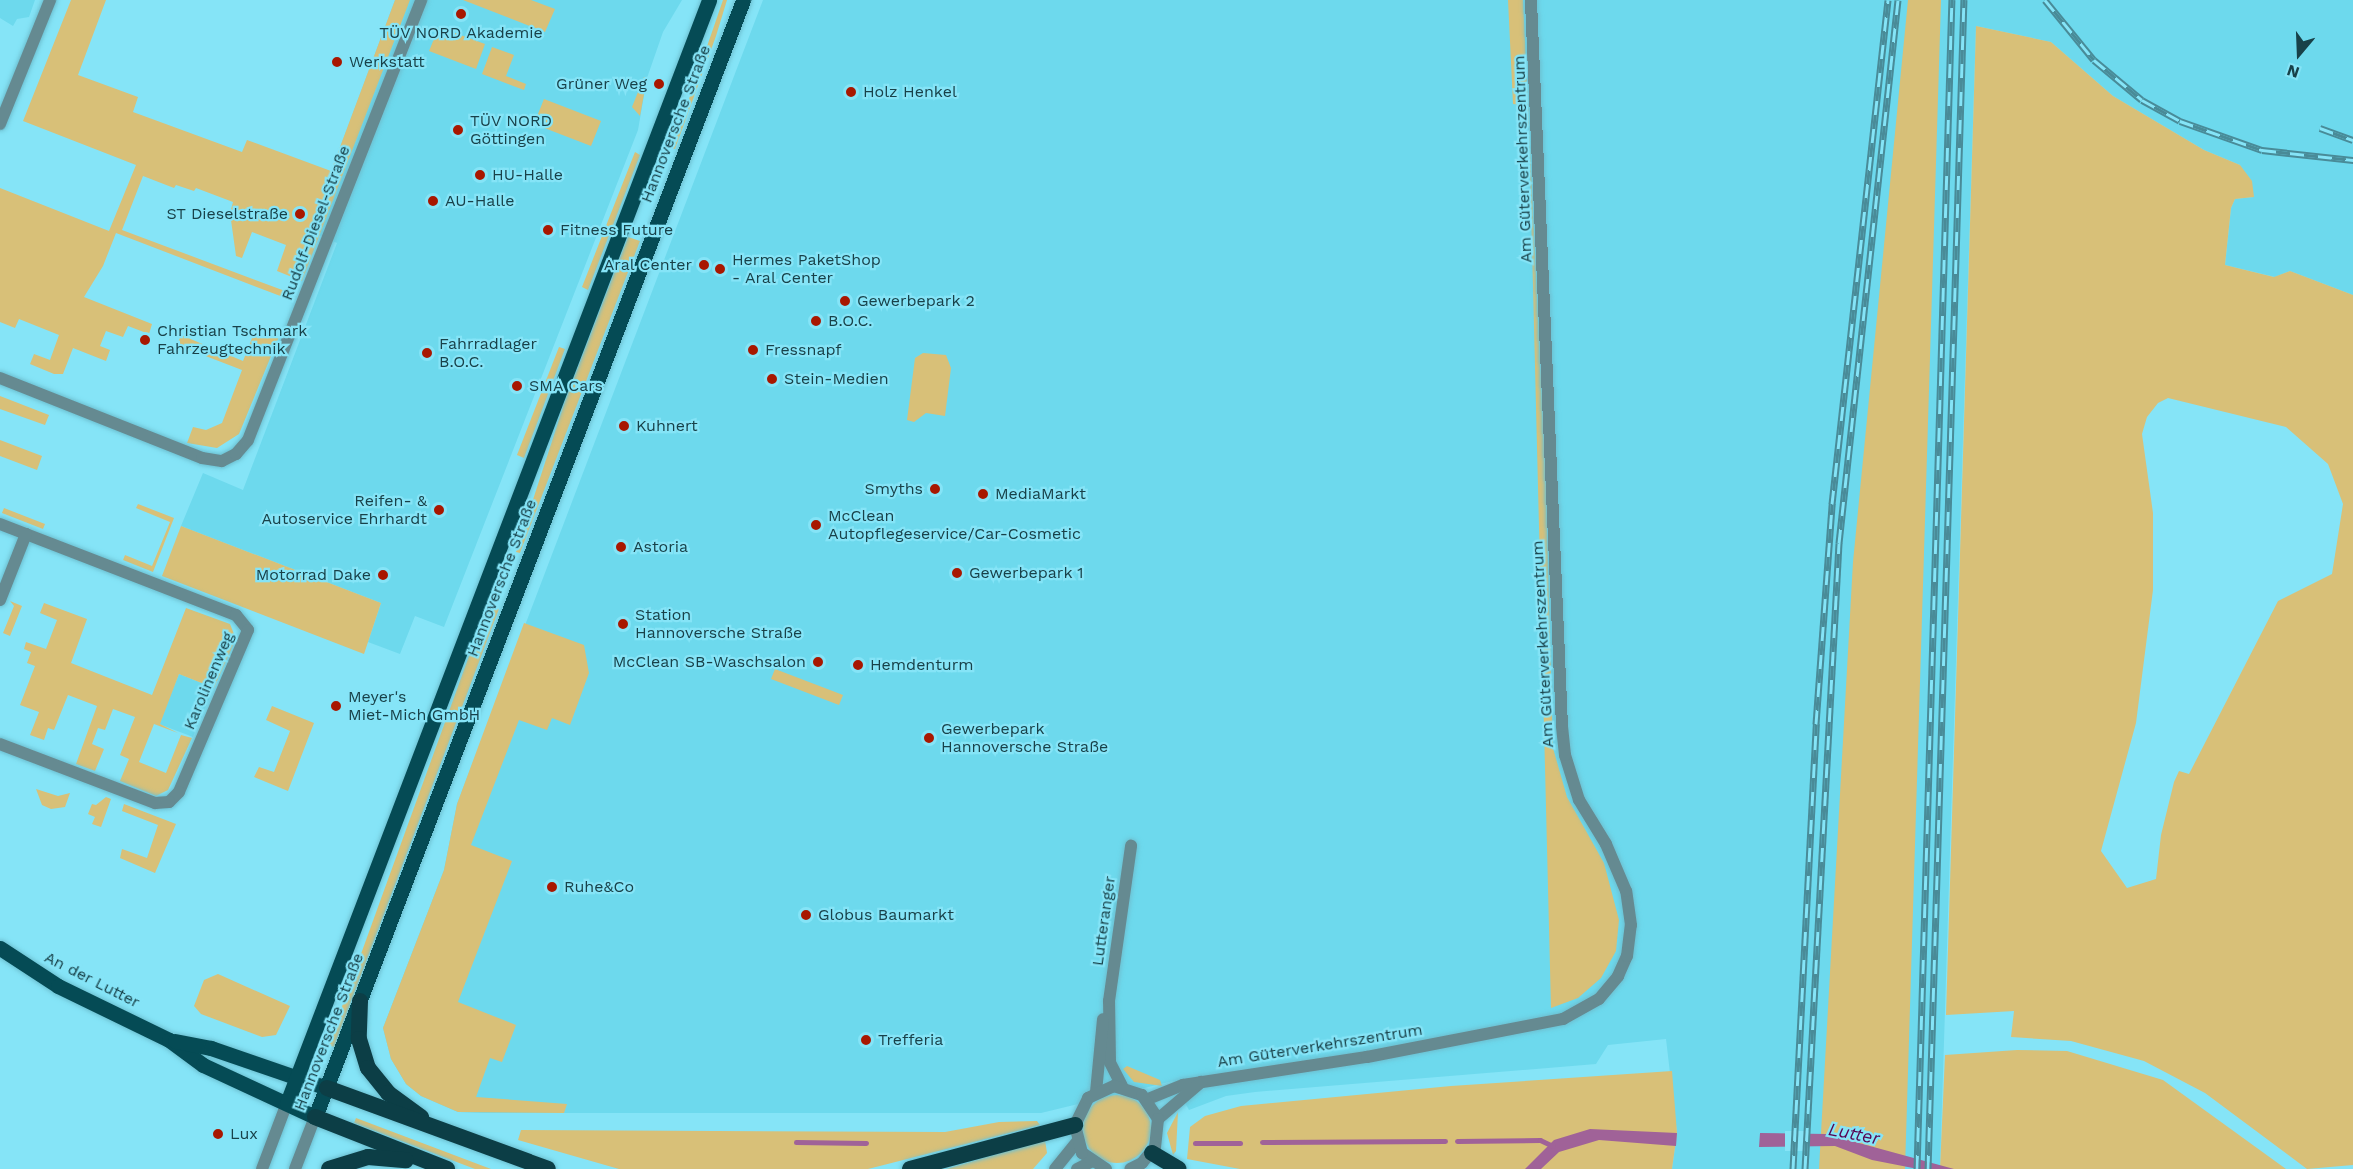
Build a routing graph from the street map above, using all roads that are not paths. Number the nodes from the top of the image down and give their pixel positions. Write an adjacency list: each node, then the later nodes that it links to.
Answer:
1 (50, 0): 6 (street)
2 (421, 0): 7 (street, Rudolf-Diesel-Straße)
3 (709, 0): 17 (main road, Hannoversche Straße)
4 (742, 0): 14 (main road, Hannoversche Straße)
5 (1532, 0): 18 (street, Am Güterverkehrszentrum)
6 (0, 124)
7 (0, 378)
8 (0, 524): 9 (street, Karolinenweg)
9 (26, 534): 10 (street); 11 (street, Karolinenweg)
10 (0, 600)
11 (0, 744)
12 (1131, 846): 15 (street, Lutteranger)
13 (0, 948): 16 (main road, An der Lutter)
14 (360, 1001): 20 (main road, Hannoversche Straße); 27 (highway)
15 (1109, 1001): 19 (street, Lutteranger); 21 (street, Lutteranger)
16 (169, 1040): 17 (main road, An der Lutter); 23 (main road, An der Lutter)
17 (298, 1077): 20 (main road, An der Lutter); 23 (main road, Hannoversche Straße)
18 (1202, 1082): 22 (street, Am Güterverkehrszentrum); 25 (street, Am Güterverkehrszentrum)
19 (1122, 1086): 21 (street); 22 (street)
20 (327, 1088): 24 (main road, Hannoversche Straße); 27 (highway)
21 (1096, 1092): 26 (street)
22 (1148, 1099): 25 (street)
23 (287, 1103): 24 (main road, An der Lutter); 32 (street, Hannoversche Straße)
24 (315, 1117): 31 (highway); 33 (street, Hannoversche Straße)
25 (1158, 1119): 29 (street)
26 (1075, 1125): 28 (street); 36 (highway)
27 (442, 1131): 35 (highway)
28 (1077, 1142): 30 (street); 37 (street)
29 (1152, 1153): 40 (street); 41 (highway)
30 (1091, 1162): 38 (street); 39 (street)
31 (439, 1166): 34 (highway)
32 (262, 1169)
33 (295, 1169)
34 (329, 1169)
35 (548, 1169)
36 (910, 1169)
37 (1055, 1169)
38 (1077, 1169)
39 (1106, 1169)
40 (1130, 1169)
41 (1179, 1169)

